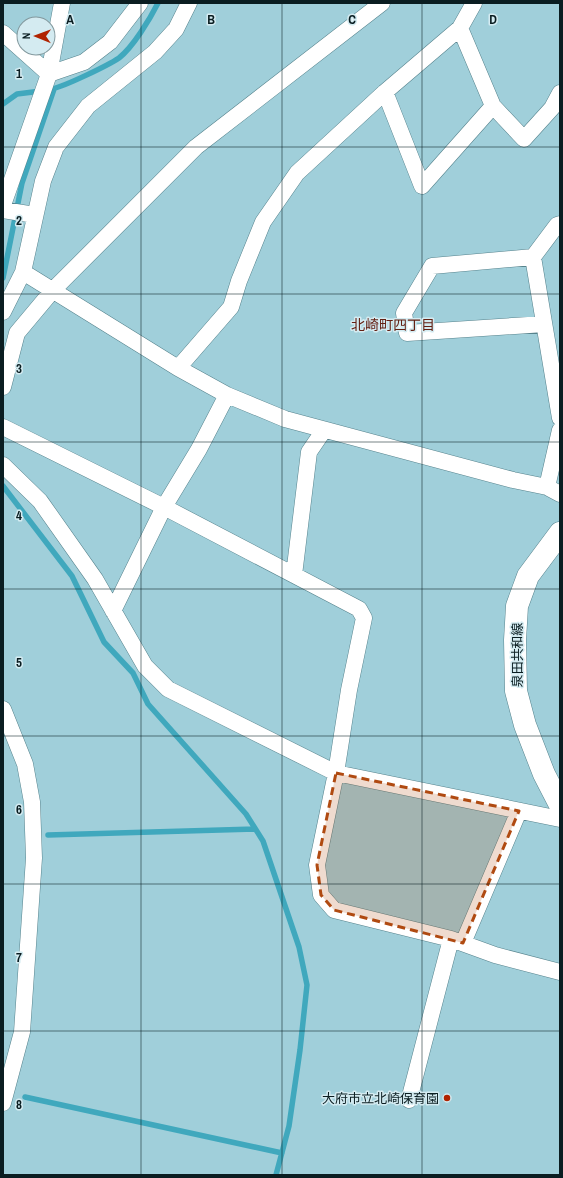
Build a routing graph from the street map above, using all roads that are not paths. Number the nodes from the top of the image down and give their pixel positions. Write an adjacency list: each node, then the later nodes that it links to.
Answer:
1 (62, 3): 8 (street)
2 (140, 3): 8 (street)
3 (189, 3): 14 (street)
4 (382, 3): 18 (street)
5 (474, 3): 6 (street)
6 (460, 28): 9 (street); 11 (street)
7 (3, 33): 8 (street)
8 (49, 74): 12 (street)
9 (385, 92): 11 (street); 22 (street)
10 (560, 94): 11 (street)
11 (493, 106)
12 (3, 205)
13 (3, 210): 14 (street)
14 (35, 215): 17 (street)
15 (560, 224): 16 (street)
16 (533, 257): 20 (street); 20 (street)
17 (23, 272): 18 (street); 19 (street)
18 (53, 290): 22 (street); 23 (street)
19 (4, 308)
20 (544, 324): 21 (street)
21 (555, 361): 25 (street)
22 (178, 368): 24 (street)
23 (3, 388)
24 (227, 395): 27 (street); 31 (street)
25 (560, 418)
26 (3, 427): 31 (street)
27 (324, 430): 30 (street); 33 (street)
28 (560, 430): 30 (street)
29 (3, 465): 34 (street)
30 (553, 490)
31 (164, 507): 33 (street); 34 (street)
32 (560, 534): 37 (main road, 泉田共和線)
33 (294, 575): 36 (street)
34 (113, 611): 36 (street)
35 (3, 709): 43 (street)
36 (336, 773): 38 (street); 40 (street)
37 (560, 805)
38 (520, 811): 39 (street); 40 (street)
39 (560, 819)
40 (457, 941): 41 (street); 42 (street)
41 (560, 972)
42 (409, 1100)
43 (3, 1103)

